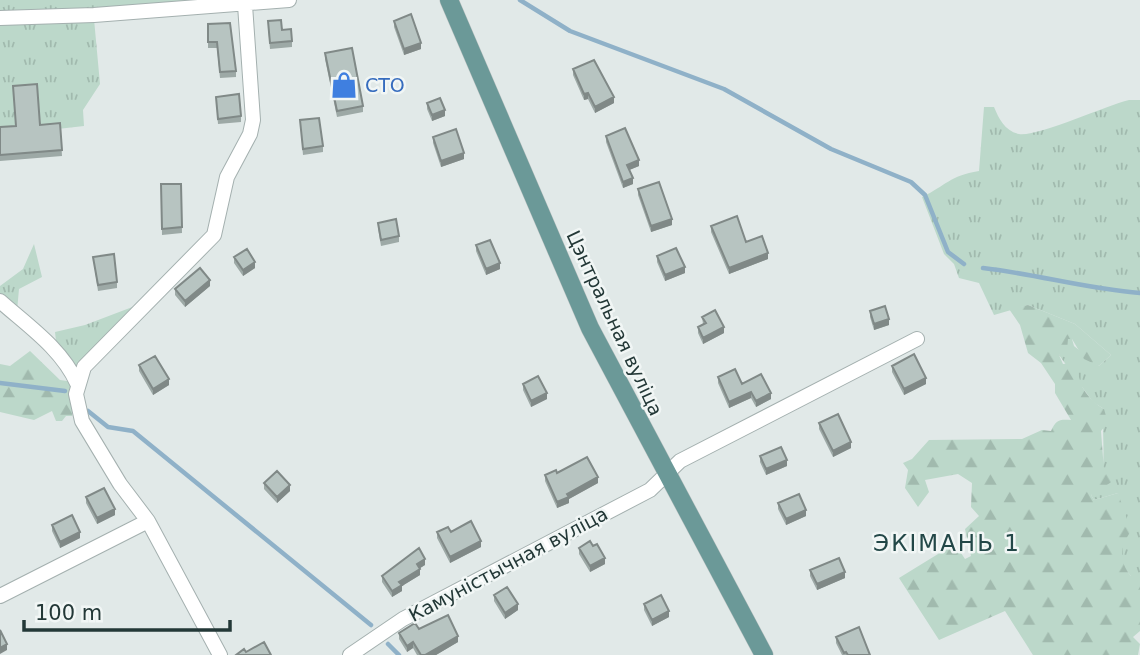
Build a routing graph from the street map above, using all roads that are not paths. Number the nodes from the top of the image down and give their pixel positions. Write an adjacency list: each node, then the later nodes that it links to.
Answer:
1 (289, 0): 3 (street)
2 (449, 0): 8 (main road, Цэнтральная вуліца)
3 (245, 5): 4 (street); 7 (street)
4 (0, 18)
5 (0, 301): 7 (street)
6 (917, 339): 8 (street, Камуністычная вуліца)
7 (77, 383): 9 (street)
8 (666, 475): 12 (street, Камуністычная вуліца); 13 (main road, Цэнтральная вуліца)
9 (148, 521): 10 (street); 11 (street)
10 (0, 596)
11 (220, 655)
12 (350, 655)
13 (764, 655)

